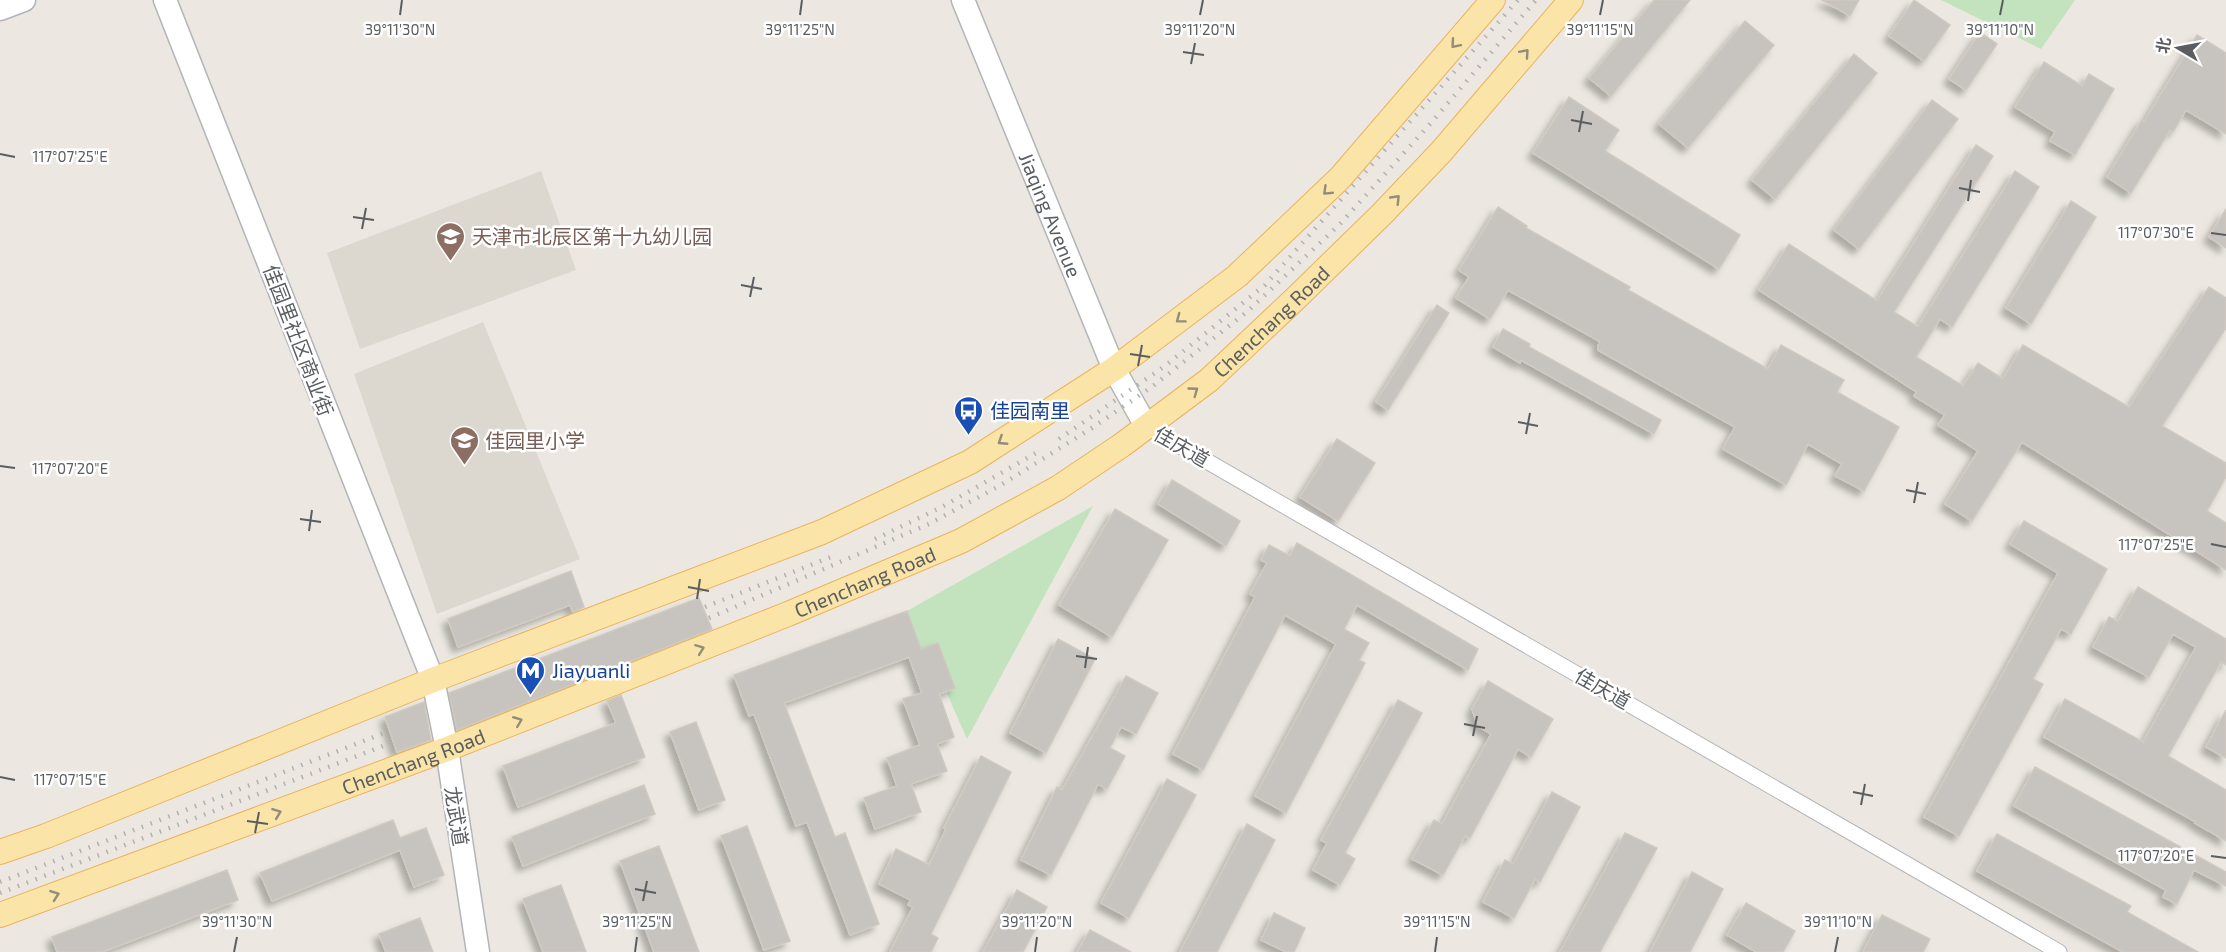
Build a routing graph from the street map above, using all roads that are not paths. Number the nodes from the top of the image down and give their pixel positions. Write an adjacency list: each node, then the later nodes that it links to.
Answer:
1 (24, 0): 6 (street)
2 (165, 0): 9 (street, 佳园里社区商业街)
3 (963, 0): 7 (street, Jiaqing Avenue)
4 (1493, 0): 7 (main road, one-way to 7)
5 (1571, 0): 8 (main road, Chenchang Road, one-way to 5)
6 (0, 9)
7 (1114, 369): 8 (street, Jiaqing Avenue); 9 (main road, one-way to 9)
8 (1146, 426): 10 (main road, Chenchang Road, one-way to 8); 14 (street, 佳庆道)
9 (433, 680): 10 (street, 龙武道); 11 (main road)
10 (447, 749): 12 (main road, Chenchang Road, one-way to 10); 13 (street, 龙武道)
11 (0, 852)
12 (0, 915)
13 (478, 952)
14 (2059, 952)

